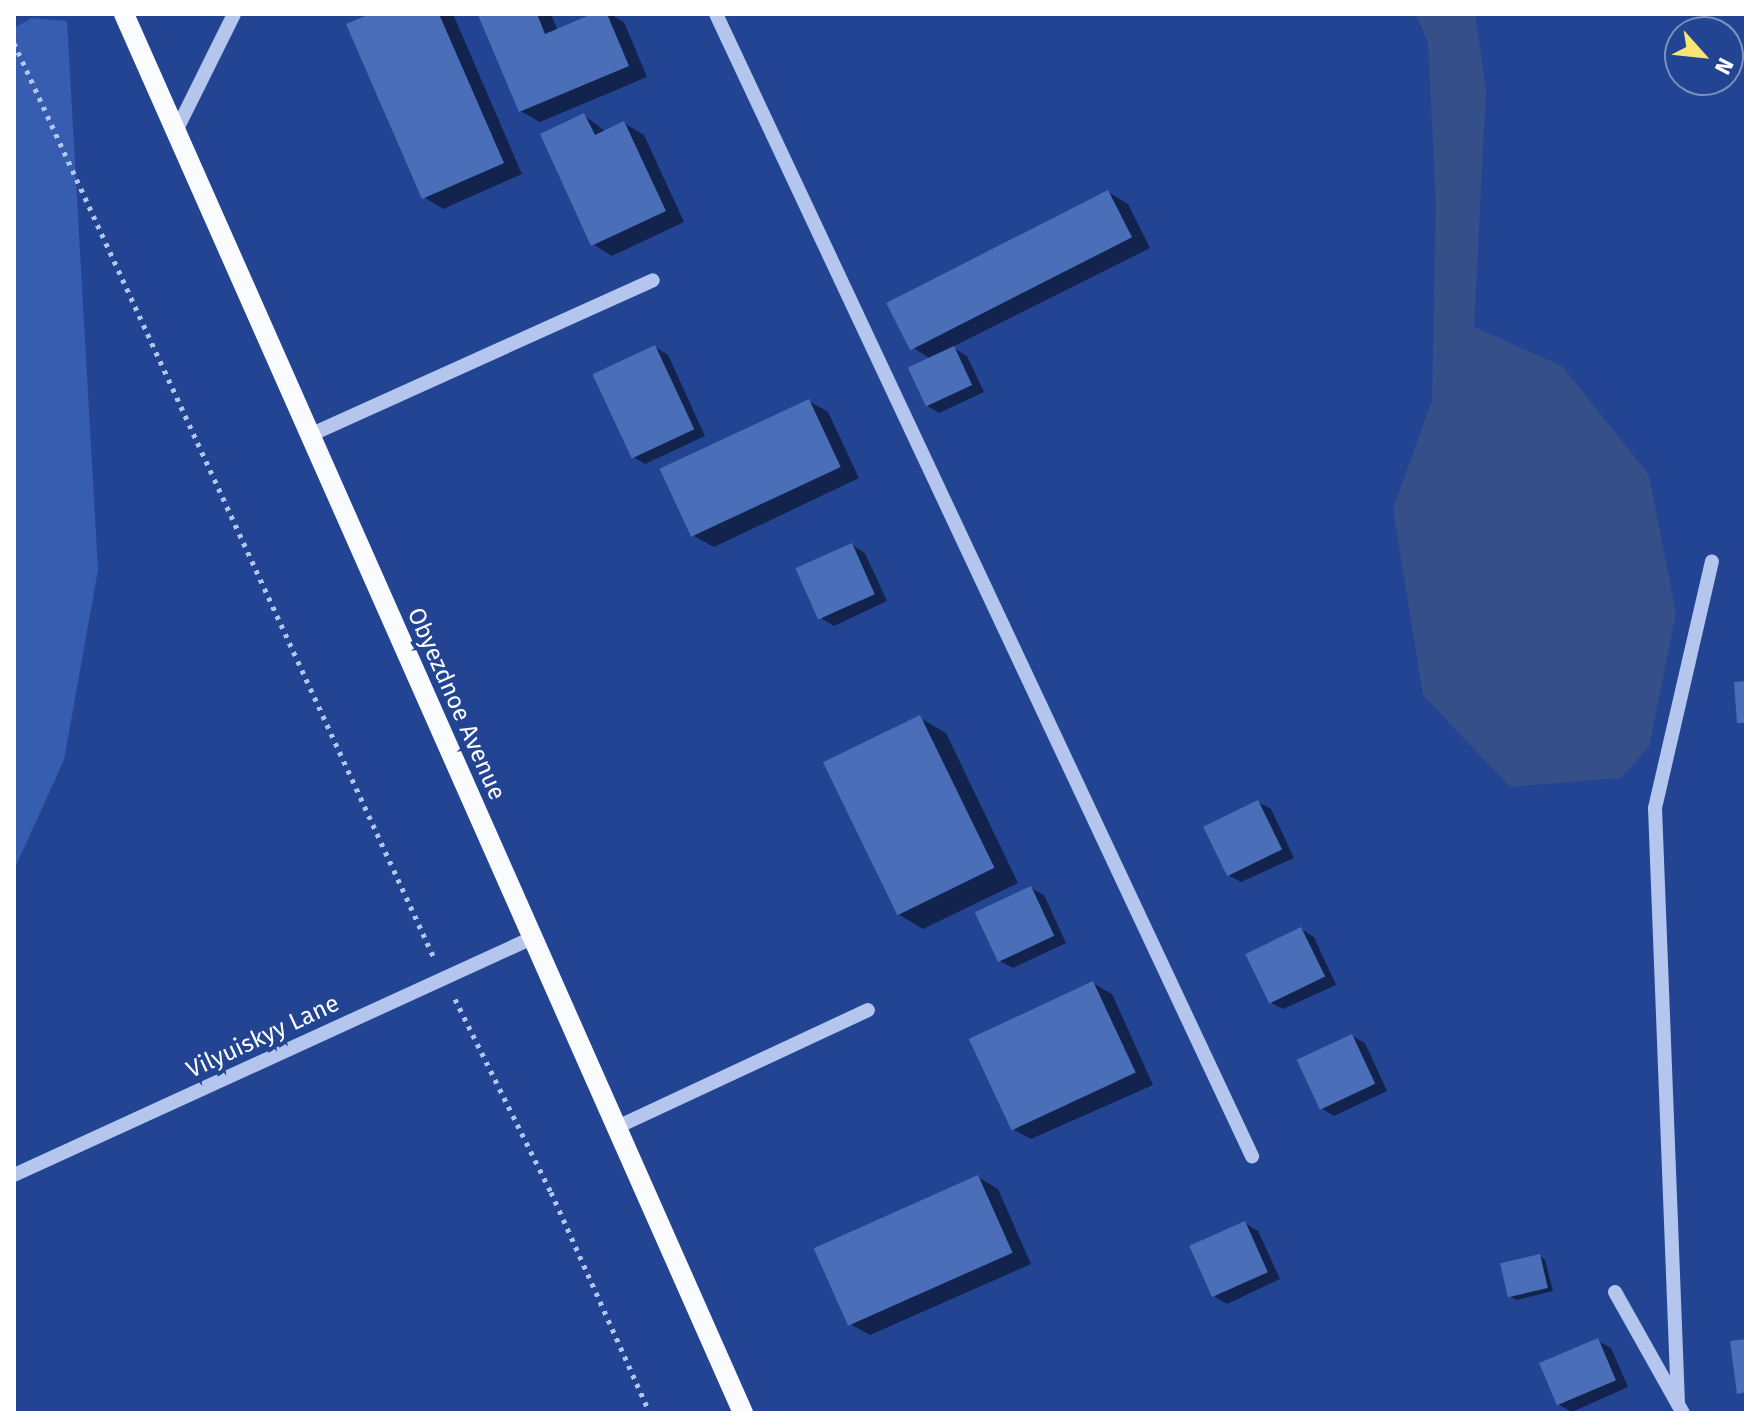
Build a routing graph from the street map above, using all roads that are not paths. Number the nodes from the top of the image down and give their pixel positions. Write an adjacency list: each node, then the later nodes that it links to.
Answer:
1 (124, 14): 4 (main road, Obyezdnoe Avenue)
2 (234, 14): 4 (street)
3 (716, 14): 11 (street)
4 (177, 129): 6 (main road, Obyezdnoe Avenue)
5 (653, 280): 6 (street)
6 (310, 435): 8 (main road, Obyezdnoe Avenue)
7 (1712, 562): 14 (street)
8 (530, 939): 10 (main road, Obyezdnoe Avenue); 12 (street, Vilyuiskyy Lane)
9 (868, 1010): 10 (street)
10 (615, 1128): 15 (main road, Obyezdnoe Avenue)
11 (1252, 1156)
12 (14, 1175)
13 (1615, 1292): 14 (street)
14 (1680, 1408)
15 (743, 1413)

